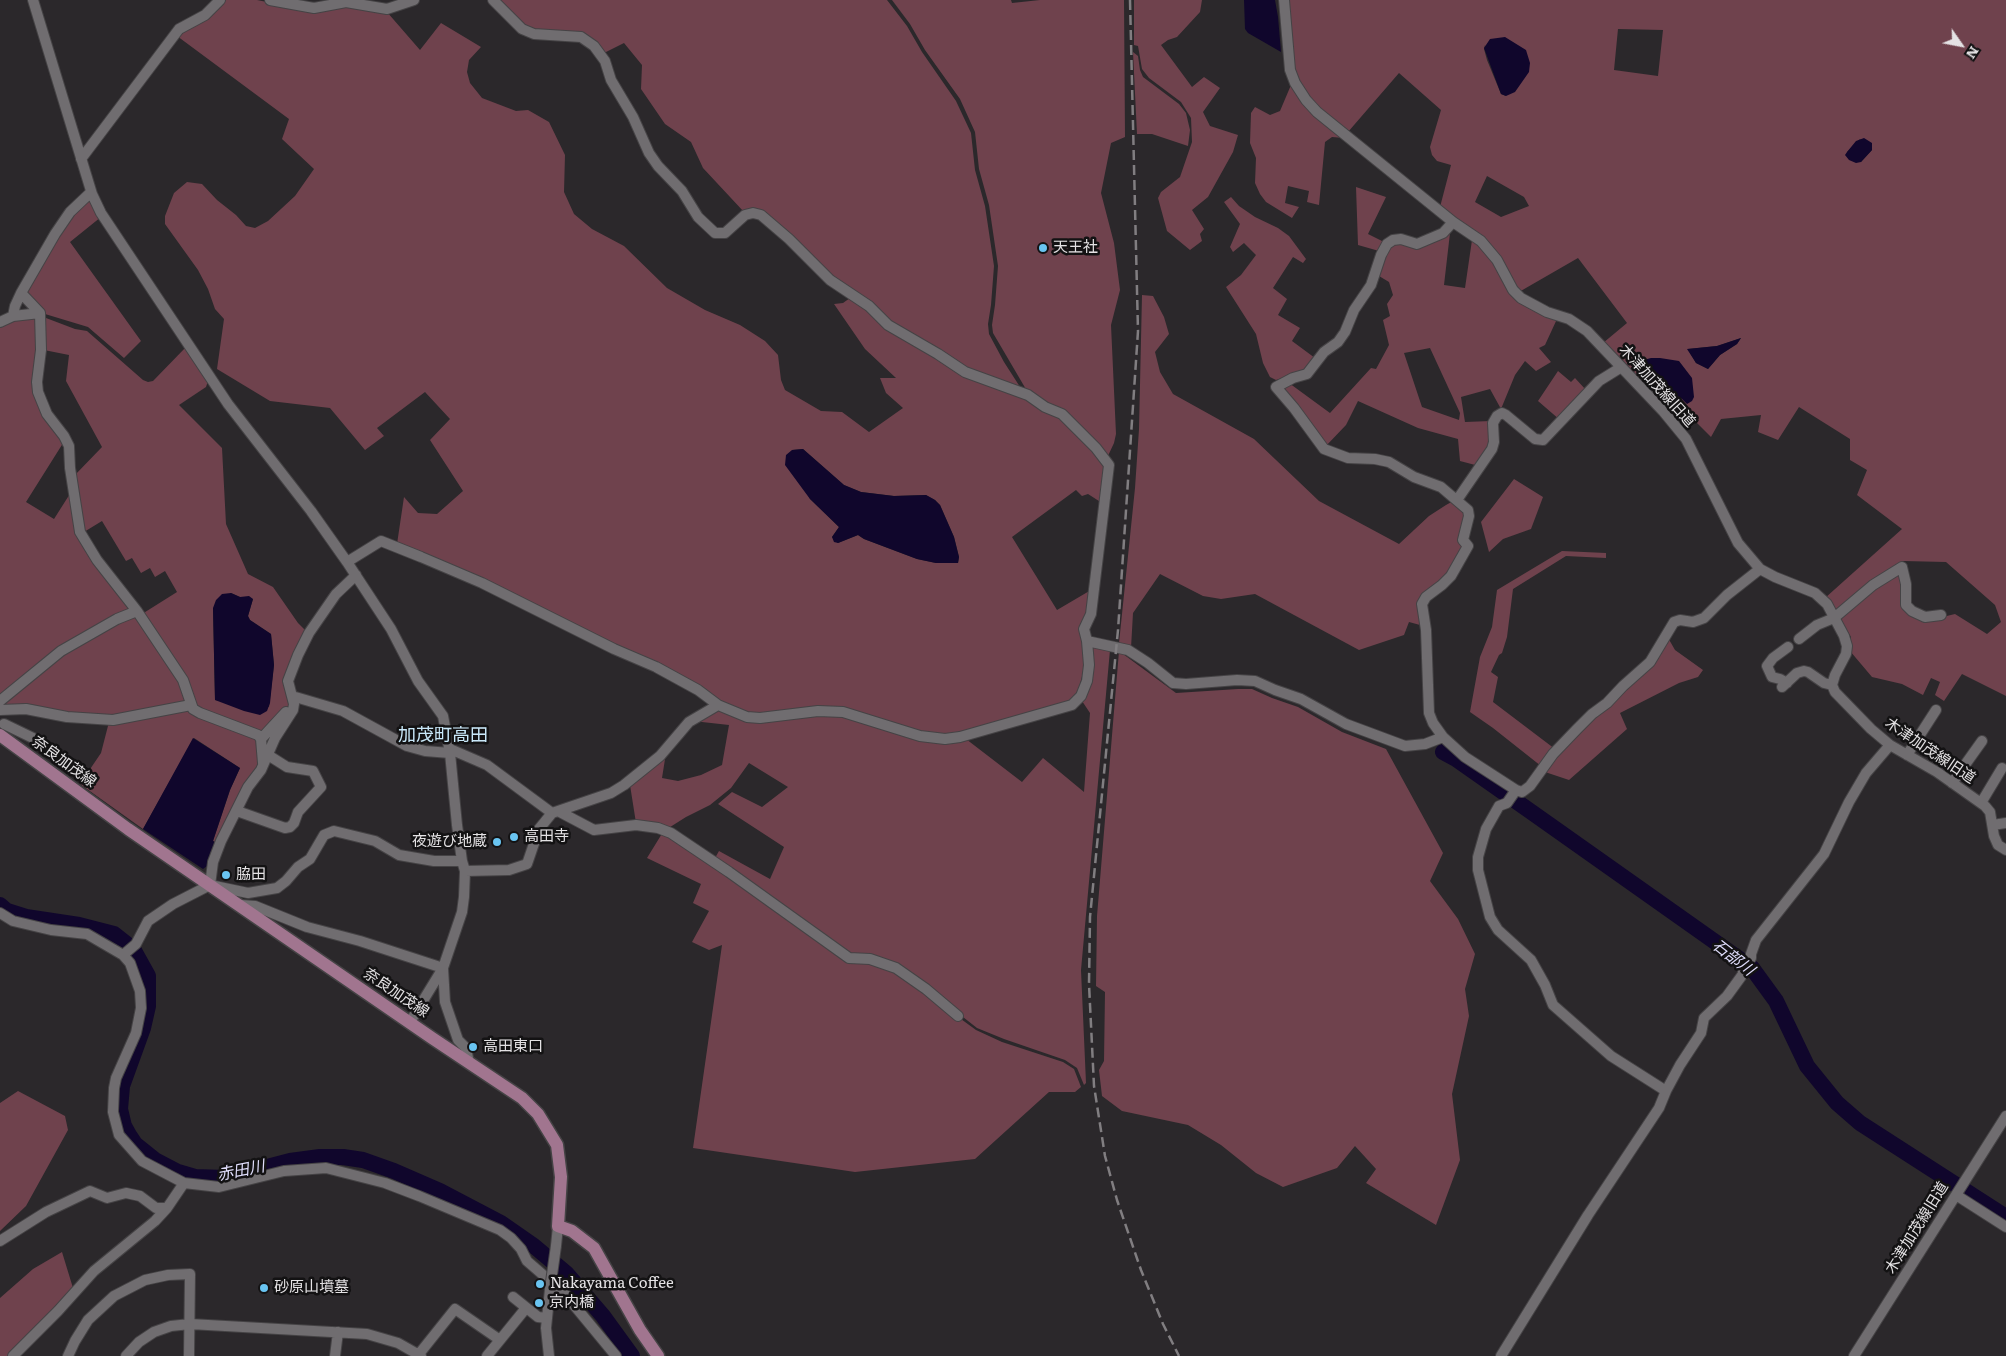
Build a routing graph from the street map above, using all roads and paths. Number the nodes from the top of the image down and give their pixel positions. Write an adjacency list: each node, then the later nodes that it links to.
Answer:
1 (33, 0): 7 (street)
2 (220, 0): 7 (street)
3 (270, 0): 4 (street)
4 (414, 0)
5 (493, 0): 23 (street)
6 (1284, 0): 9 (street, 木津加茂線旧道)
7 (81, 160): 8 (street)
8 (92, 194): 10 (street); 16 (street)
9 (1453, 222): 14 (street, 木津加茂線旧道); 15 (street)
10 (21, 293): 11 (street); 12 (street)
11 (40, 313): 12 (street); 19 (street)
12 (13, 316): 13 (street)
13 (0, 322)
14 (1620, 368): 15 (street); 17 (street, 木津加茂線旧道)
15 (1457, 500): 33 (street)
16 (347, 562): 18 (street); 29 (street)
17 (1760, 569): 21 (street, 木津加茂線旧道); 43 (street)
18 (356, 575): 26 (street); 38 (street)
19 (137, 611): 27 (street); 28 (street)
20 (1941, 615): 21 (street)
21 (1834, 618): 22 (street); 25 (street, 木津加茂線旧道)
22 (1799, 639)
23 (1087, 641): 29 (street); 33 (street)
24 (1788, 647): 25 (street)
25 (1832, 685): 37 (street, 木津加茂線旧道)
26 (293, 700): 35 (street); 38 (street); 40 (street)
27 (0, 701)
28 (191, 705): 30 (street); 35 (street)
29 (718, 705): 46 (street)
30 (0, 710)
31 (1936, 710): 39 (street)
32 (1, 728): 34 (street); 51 (main road, 奈良加茂線)
33 (1443, 736): 43 (street)
34 (33, 738)
35 (261, 739): 40 (street)
36 (1982, 741): 42 (street)
37 (1890, 746): 39 (street, 木津加茂線旧道); 59 (street)
38 (450, 751): 46 (street); 50 (street)
39 (1907, 755): 42 (street, 木津加茂線旧道)
40 (266, 760): 45 (street); 45 (street)
41 (2002, 768): 44 (street)
42 (1952, 783): 44 (street, 木津加茂線旧道)
43 (1515, 792): 59 (street)
44 (1981, 803): 48 (street, 木津加茂線旧道)
45 (237, 811): 51 (street)
46 (555, 812): 50 (street); 56 (street)
47 (2005, 823): 48 (street)
48 (1993, 825): 49 (street, 木津加茂線旧道)
49 (2006, 850)
50 (463, 866): 51 (street); 55 (street)
51 (210, 885): 52 (main road, 奈良加茂線); 54 (street)
52 (241, 905): 55 (street); 57 (main road, 奈良加茂線)
53 (0, 913): 54 (street)
54 (123, 955): 61 (street)
55 (443, 968): 57 (street); 58 (street)
56 (958, 1016)
57 (410, 1022): 58 (main road, 奈良加茂線)
58 (469, 1063): 64 (main road, 奈良加茂線)
59 (1666, 1090): 83 (street)
60 (2006, 1116): 62 (street, 木津加茂線旧道)
61 (184, 1183): 63 (street); 81 (street)
62 (1956, 1194): 65 (street); 84 (street, 木津加茂線旧道)
63 (167, 1208): 66 (street); 74 (street)
64 (558, 1226): 69 (street, bridge); 82 (main road)
65 (2006, 1227)
66 (0, 1241)
67 (513, 1297): 68 (street)
68 (526, 1308): 69 (street); 72 (street)
69 (547, 1318): 80 (street)
70 (190, 1324): 71 (street); 75 (street); 76 (street); 77 (street)
71 (338, 1332): 73 (street); 78 (street)
72 (500, 1340): 73 (street); 79 (street)
73 (420, 1355)
74 (13, 1356)
75 (68, 1356)
76 (126, 1356)
77 (189, 1356)
78 (336, 1356)
79 (486, 1356)
80 (549, 1356)
81 (616, 1356)
82 (658, 1356)
83 (1501, 1356)
84 (1854, 1356)

